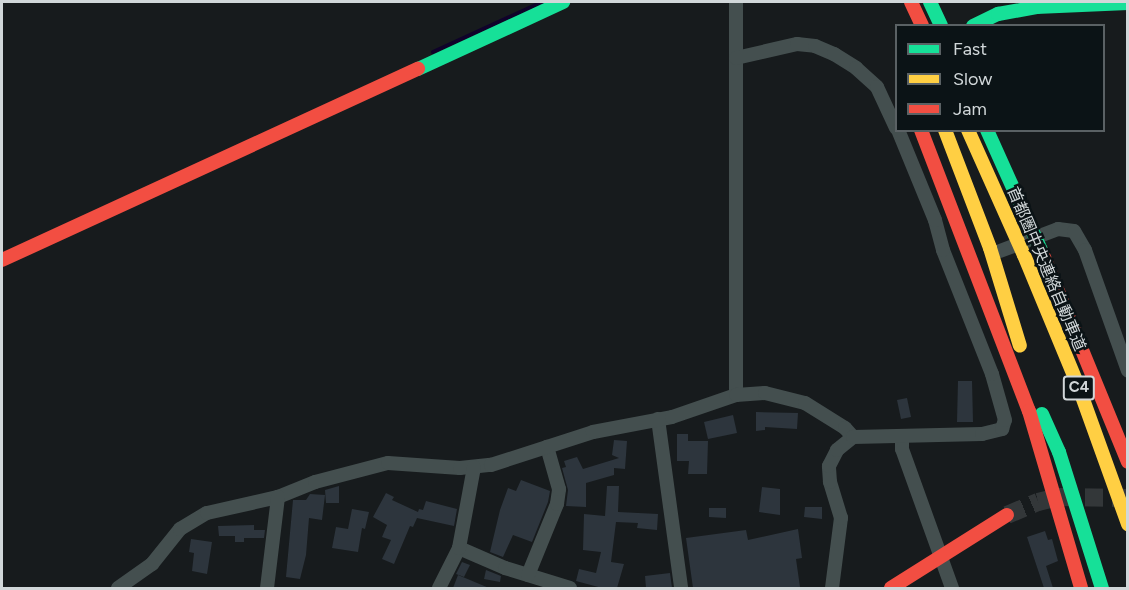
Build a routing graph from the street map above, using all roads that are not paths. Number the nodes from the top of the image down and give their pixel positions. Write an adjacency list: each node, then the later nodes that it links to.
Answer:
1 (563, 2): 19 (main road)
2 (736, 2): 11 (street)
3 (911, 2): 8 (main road, bridge)
4 (930, 2): 9 (main road, bridge)
5 (946, 2): 7 (main road)
6 (1128, 3): 10 (main road)
7 (916, 24)
8 (921, 24)
9 (940, 24)
10 (978, 24)
11 (736, 58): 12 (street); 21 (street)
12 (895, 125)
13 (898, 132): 23 (street)
14 (922, 132): 42 (main road)
15 (946, 132): 43 (main road)
16 (969, 132): 30 (main road, 首都圏中央連絡自動車道 / C4, bridge)
17 (988, 132): 26 (main road, 首都圏中央連絡自動車道 / C4, bridge)
18 (1000, 251): 20 (street)
19 (2, 260)
20 (1128, 371)
21 (736, 395): 22 (street); 24 (street)
22 (658, 419): 25 (street); 38 (street)
23 (902, 437): 24 (street); 32 (street)
24 (853, 438): 39 (street)
25 (547, 447): 27 (street); 33 (street)
26 (1128, 462)
27 (474, 467): 28 (street); 31 (street)
28 (278, 497): 34 (street); 35 (street)
29 (1006, 515): 32 (main road)
30 (1128, 524)
31 (459, 548): 33 (street); 36 (street)
32 (939, 557): 40 (main road); 41 (street)
33 (528, 575): 37 (street)
34 (118, 588)
35 (267, 588)
36 (439, 588)
37 (570, 588)
38 (681, 588)
39 (832, 588)
40 (891, 588)
41 (952, 588)
42 (1081, 588)
43 (1102, 588)

